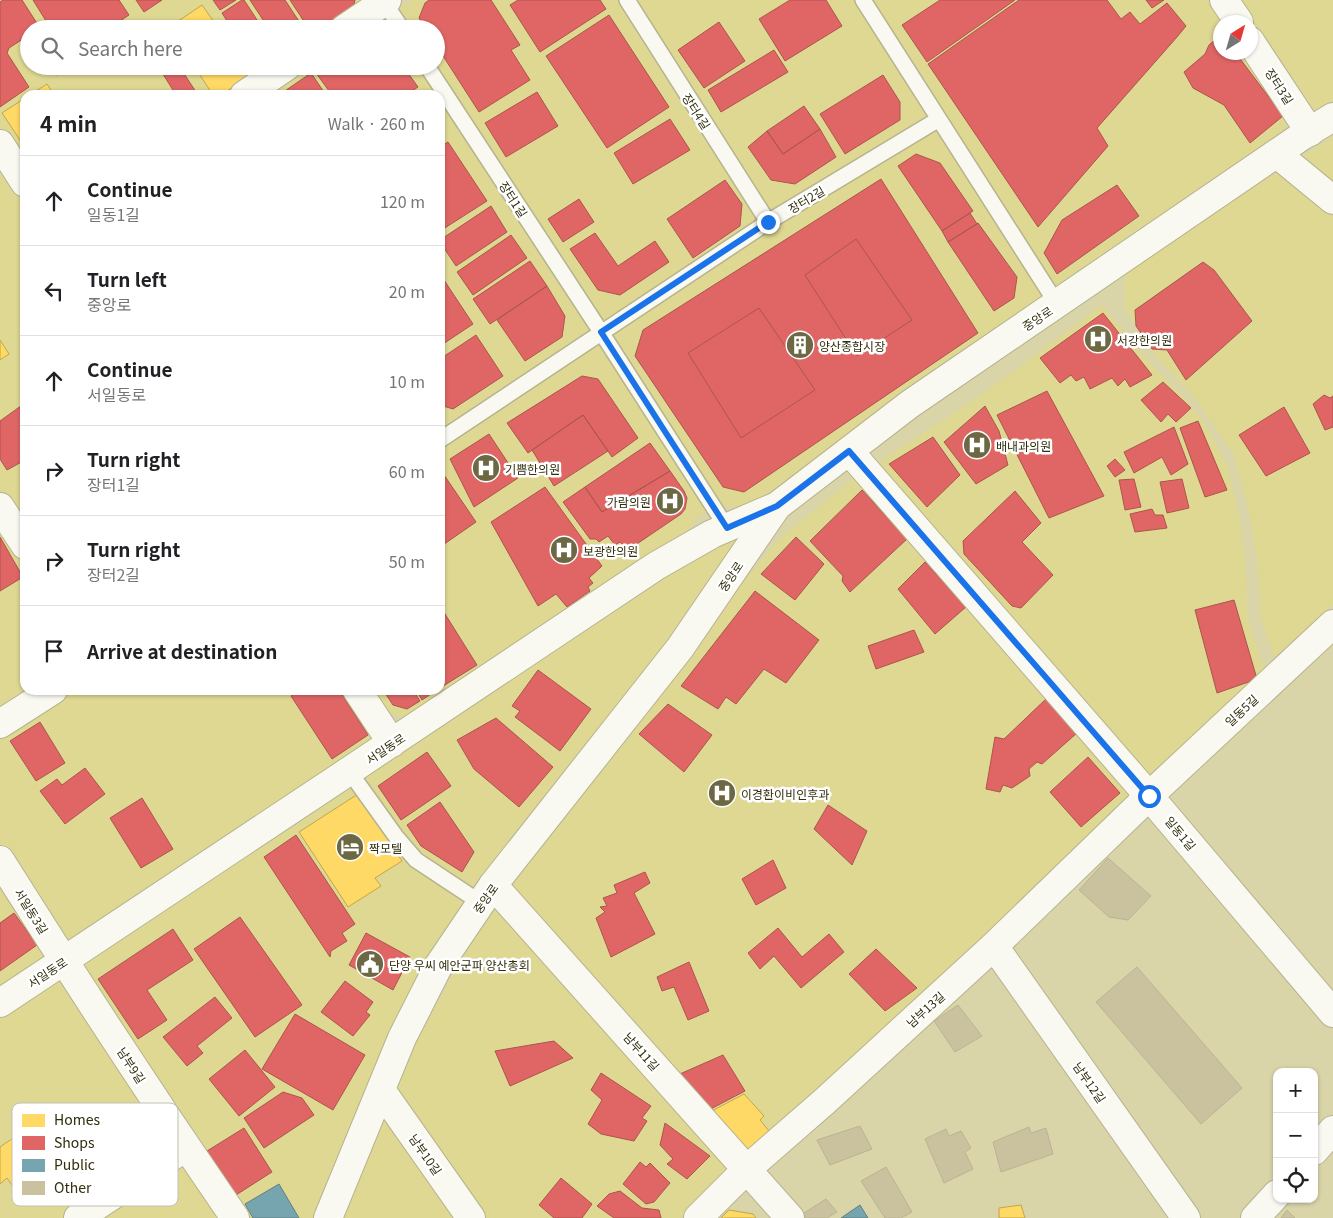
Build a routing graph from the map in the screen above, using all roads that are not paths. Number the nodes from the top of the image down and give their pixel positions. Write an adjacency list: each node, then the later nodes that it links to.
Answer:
1 (385, 0): 6 (street); 7 (lane)
2 (627, 0): 21 (lane, 장터4길)
3 (863, 0): 15 (lane)
4 (1224, 0): 5 (street)
5 (1234, 15)
6 (357, 20)
7 (397, 20)
8 (1258, 53): 16 (street, 장터3길)
9 (274, 75): 11 (street)
10 (433, 75): 12 (lane, 장터1길)
11 (252, 90)
12 (443, 90)
13 (445, 94): 23 (lane, 장터1길)
14 (1333, 117): 16 (street, 중앙로)
15 (939, 119): 21 (lane, 장터2길); 22 (lane)
16 (1310, 132): 18 (street, 중앙로)
17 (0, 144): 19 (street)
18 (1277, 154): 20 (street); 22 (street, 중앙로)
19 (20, 175)
20 (1333, 200)
21 (768, 222): 23 (lane, 장터2길)
22 (1057, 304): 25 (street, 중앙로)
23 (601, 332): 24 (lane); 28 (lane, 장터1길)
24 (445, 437)
25 (849, 451): 26 (street, 중앙로); 36 (street, 일동1길)
26 (777, 506): 28 (street, 서일동로); 38 (street, 중앙로)
27 (0, 507): 29 (street)
28 (727, 528): 34 (street, 서일동로)
29 (20, 537)
30 (1333, 624): 36 (street, 일동5길)
31 (45, 695): 33 (street)
32 (360, 695): 34 (street)
33 (0, 724)
34 (392, 743): 35 (street, 서일동로)
35 (349, 771): 38 (lane); 40 (street, 서일동로)
36 (1149, 796): 39 (street, 남부13길); 42 (street, 일동1길)
37 (0, 860): 40 (street, 서일동3길)
38 (487, 894): 43 (street, 중앙로); 50 (street, 남부11길)
39 (994, 946): 50 (street, 남부13길); 59 (street, 남부12길)
40 (64, 961): 41 (street, 서일동로); 44 (street, 남부9길)
41 (0, 1003)
42 (1333, 1013)
43 (381, 1090): 55 (street, 중앙로); 56 (street, 남부10길)
44 (157, 1103)
45 (1333, 1130): 48 (street)
46 (178, 1135): 47 (street, 남부9길)
47 (186, 1147): 49 (street); 54 (street, 남부9길)
48 (1318, 1147)
49 (178, 1152)
50 (747, 1169): 57 (street, 남부13길); 58 (street, 남부11길)
51 (1273, 1198): 60 (street)
52 (96, 1206): 53 (street)
53 (78, 1218)
54 (235, 1218)
55 (328, 1218)
56 (471, 1218)
57 (698, 1218)
58 (790, 1218)
59 (1186, 1218)
60 (1255, 1218)

